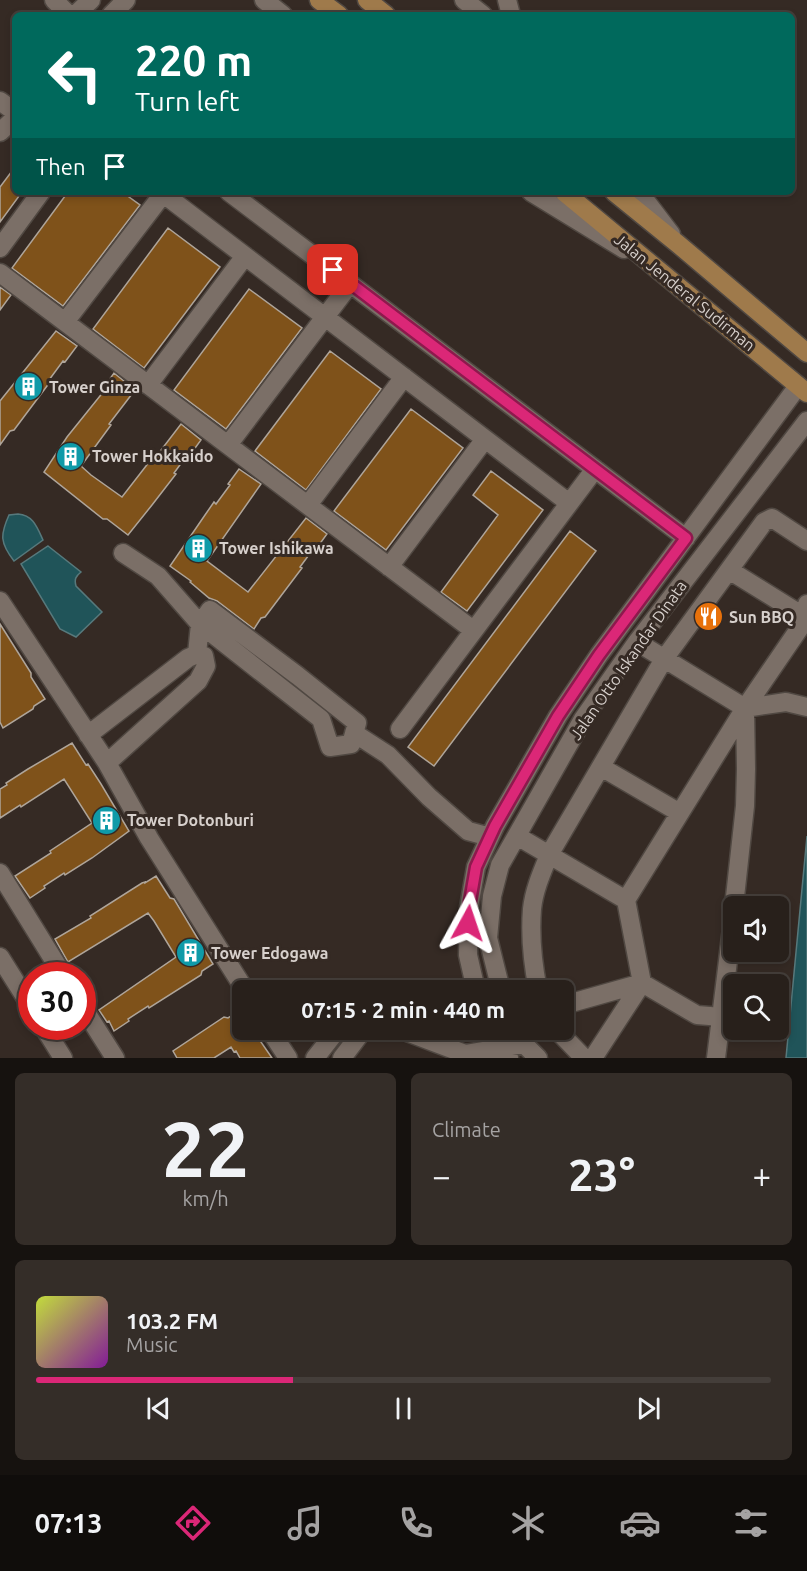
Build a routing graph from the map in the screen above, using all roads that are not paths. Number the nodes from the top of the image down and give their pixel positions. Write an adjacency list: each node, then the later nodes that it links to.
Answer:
1 (54, 0): 7 (street)
2 (91, 0): 8 (street)
3 (126, 0): 9 (street)
4 (319, 0): 10 (main road)
5 (367, 0): 11 (main road)
6 (464, 0): 12 (street)
7 (66, 12)
8 (78, 12)
9 (114, 12)
10 (335, 12)
11 (383, 12)
12 (479, 12)
13 (12, 121): 14 (street)
14 (0, 132)
15 (39, 195): 24 (street)
16 (160, 195): 30 (street)
17 (165, 195): 25 (street)
18 (233, 195): 28 (street)
19 (536, 195): 26 (street)
20 (568, 195): 26 (main road, Jalan Jenderal Sudirman)
21 (618, 195): 23 (main road, Jalan Jenderal Sudirman)
22 (641, 195): 23 (street)
23 (678, 243): 31 (main road, Jalan Jenderal Sudirman)
24 (0, 248)
25 (245, 256): 29 (street); 33 (street)
26 (656, 269): 34 (main road, Jalan Jenderal Sudirman)
27 (0, 273): 30 (street)
28 (350, 284): 29 (street); 39 (street)
29 (325, 317): 32 (street); 38 (street)
30 (65, 322): 33 (street)
31 (807, 353)
32 (404, 377): 37 (street); 41 (street)
33 (148, 385): 38 (street)
34 (803, 389): 35 (street, Jalan Otto Iskandar Dinata)
35 (784, 405): 36 (street); 42 (street, Jalan Otto Iskandar Dinata)
36 (806, 422): 51 (street, Jalan Otto Iskandar Dinata)
37 (485, 439): 40 (street); 45 (street)
38 (228, 445): 41 (street)
39 (595, 469): 40 (street); 42 (street)
40 (569, 503): 50 (street)
41 (308, 505): 45 (street)
42 (686, 538): 63 (street, Jalan Otto Iskandar Dinata)
43 (807, 541): 46 (street)
44 (123, 553): 49 (street)
45 (389, 567): 50 (street)
46 (729, 570): 48 (street); 53 (street)
47 (0, 601): 58 (street)
48 (806, 610): 55 (street)
49 (200, 624): 52 (street); 57 (street); 57 (street)
50 (473, 630): 56 (street)
51 (637, 642): 53 (street); 62 (street, Jalan Otto Iskandar Dinata)
52 (197, 654): 58 (street); 59 (street)
53 (664, 659): 55 (street); 60 (street)
54 (807, 707): 55 (street)
55 (745, 708): 61 (street); 66 (street)
56 (400, 729)
57 (354, 733): 63 (street)
58 (88, 735): 59 (street)
59 (107, 764): 71 (street)
60 (601, 767): 61 (street); 64 (street)
61 (680, 813): 67 (street)
62 (517, 836): 64 (street); 73 (street, Jalan Otto Iskandar Dinata)
63 (490, 837): 72 (street, Jalan Otto Iskandar Dinata)
64 (549, 855): 67 (street); 74 (street)
65 (0, 873): 69 (street)
66 (735, 896)
67 (626, 900): 75 (street)
68 (0, 957): 76 (street)
69 (55, 962)
70 (728, 962): 78 (street)
71 (239, 980)
72 (474, 980)
73 (498, 980)
74 (536, 980)
75 (642, 983): 77 (street); 78 (street); 97 (street)
76 (18, 986)
77 (574, 1002)
78 (722, 1017): 98 (street)
79 (96, 1028): 91 (street)
80 (52, 1040): 90 (street)
81 (276, 1040): 92 (street)
82 (329, 1040): 93 (street)
83 (356, 1040): 94 (street)
84 (428, 1040): 89 (street)
85 (498, 1040): 89 (street)
86 (517, 1040): 89 (street)
87 (523, 1040): 95 (street)
88 (565, 1040): 96 (street)
89 (506, 1053)
90 (63, 1058)
91 (115, 1058)
92 (288, 1058)
93 (315, 1058)
94 (342, 1058)
95 (538, 1058)
96 (584, 1058)
97 (593, 1058)
98 (716, 1058)

